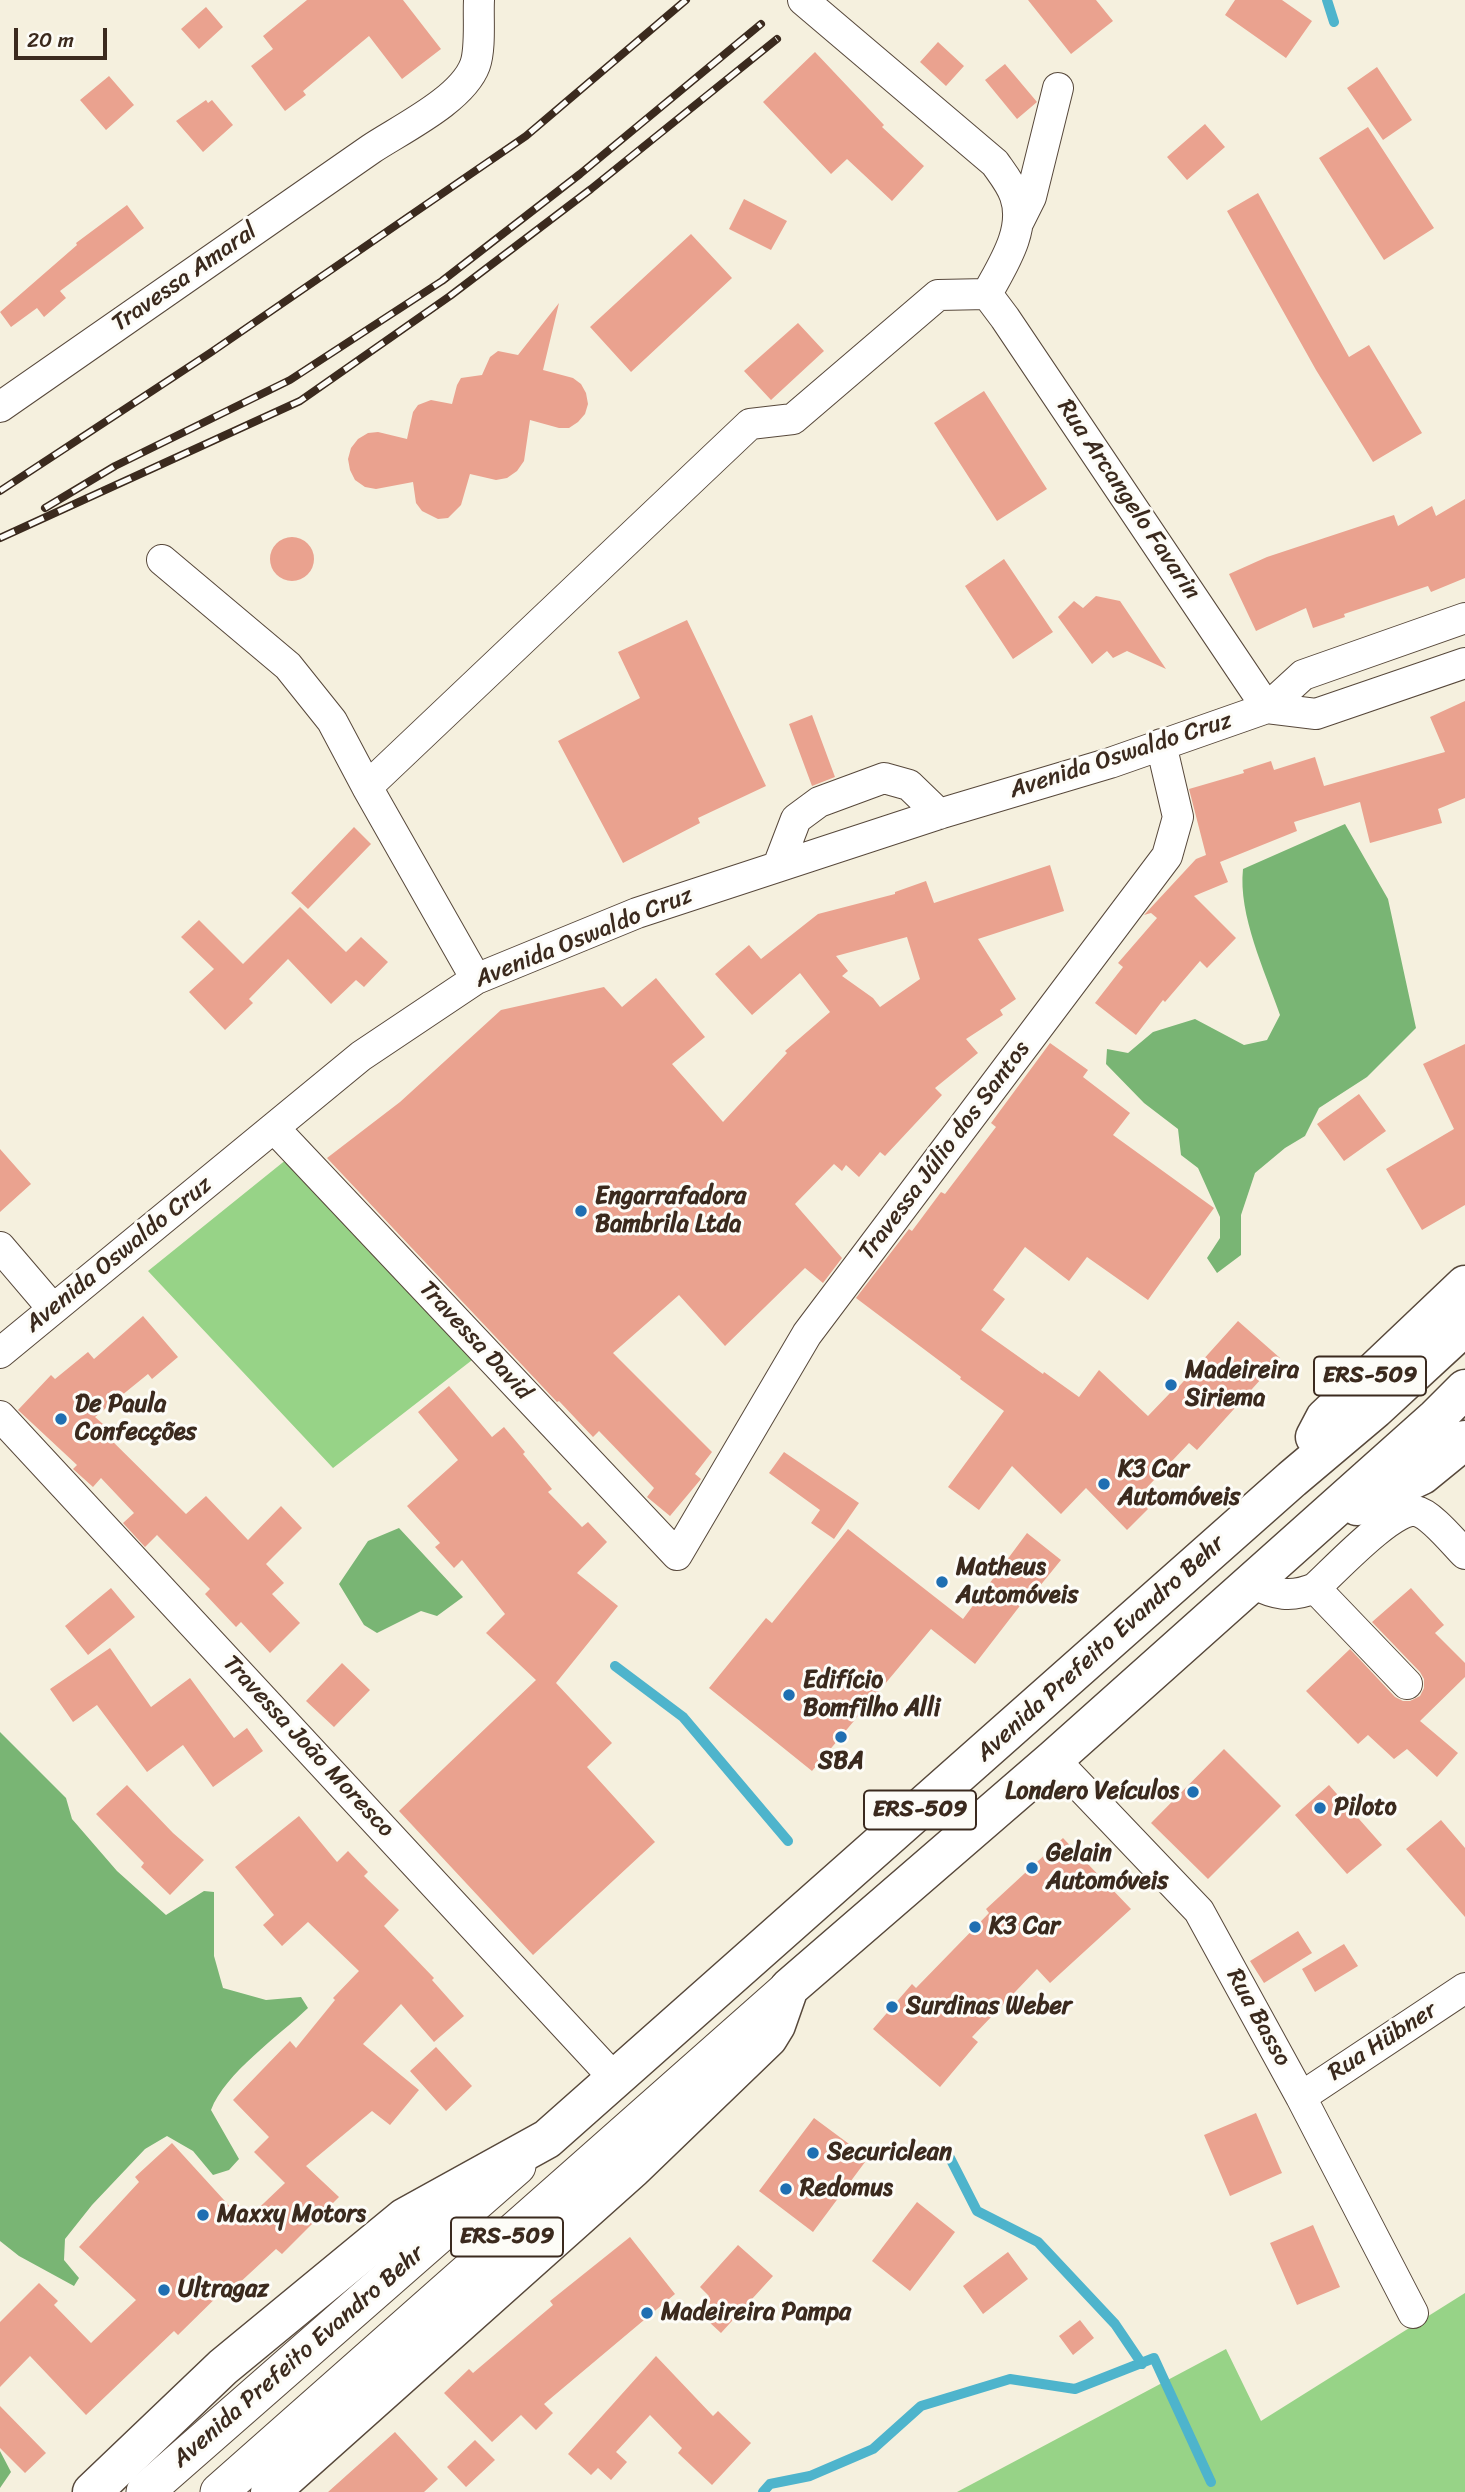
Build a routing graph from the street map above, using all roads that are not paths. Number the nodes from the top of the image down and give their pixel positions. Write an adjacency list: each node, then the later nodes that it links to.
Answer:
1 (479, 0): 6 (street, Travessa Amaral)
2 (803, 0): 4 (street)
3 (1058, 88): 4 (street)
4 (1016, 226): 5 (street)
5 (986, 294): 10 (street, Rua Arcangelo Favarin); 12 (street)
6 (0, 407)
7 (162, 560): 12 (street)
8 (1465, 618): 10 (street, Avenida Oswaldo Cruz)
9 (1465, 663): 10 (street, Avenida Oswaldo Cruz)
10 (1267, 708): 11 (street, Avenida Oswaldo Cruz)
11 (1161, 744): 13 (street, Avenida Oswaldo Cruz); 28 (street, Travessa Júlio dos Santos)
12 (367, 787): 15 (street)
13 (939, 814): 14 (street, Avenida Oswaldo Cruz); 14 (street)
14 (778, 866): 15 (street, Avenida Oswaldo Cruz)
15 (477, 979): 16 (street, Avenida Oswaldo Cruz)
16 (274, 1128): 19 (street, Avenida Oswaldo Cruz); 28 (street, Travessa David)
17 (0, 1247): 19 (street)
18 (1465, 1285): 25 (highway, ERS-509)
19 (53, 1309): 21 (street, Avenida Oswaldo Cruz)
20 (1465, 1326): 25 (highway, Avenida Prefeito Evandro Behr / ERS-509)
21 (0, 1353)
22 (1465, 1389): 26 (highway, Avenida Prefeito Evandro Behr / ERS-509)
23 (0, 1416): 35 (street, Travessa João Moresco)
24 (1465, 1440): 26 (highway, ERS-509)
25 (1292, 1479): 35 (highway, Avenida Prefeito Evandro Behr / ERS-509)
26 (1317, 1525): 29 (highway, Avenida Prefeito Evandro Behr / ERS-509)
27 (1465, 1554): 30 (street)
28 (677, 1555)
29 (1252, 1583): 30 (street); 32 (highway, Avenida Prefeito Evandro Behr / ERS-509)
30 (1315, 1588): 31 (street)
31 (1407, 1684)
32 (1054, 1759): 33 (highway, Avenida Prefeito Evandro Behr / ERS-509); 36 (street, Rua Basso)
33 (789, 1988): 41 (main road, Avenida Prefeito Evandro Behr / ERS-509); 42 (highway, Avenida Prefeito Evandro Behr / ERS-509)
34 (1465, 1988): 36 (street, Rua Hübner)
35 (615, 2079): 37 (highway, Avenida Prefeito Evandro Behr / ERS-509)
36 (1301, 2097): 38 (street, Rua Basso)
37 (547, 2139): 39 (highway, Avenida Prefeito Evandro Behr / ERS-509); 40 (main road, Avenida Prefeito Evandro Behr / ERS-509)
38 (1413, 2313)
39 (92, 2492)
40 (145, 2492)
41 (219, 2492)
42 (270, 2492)

